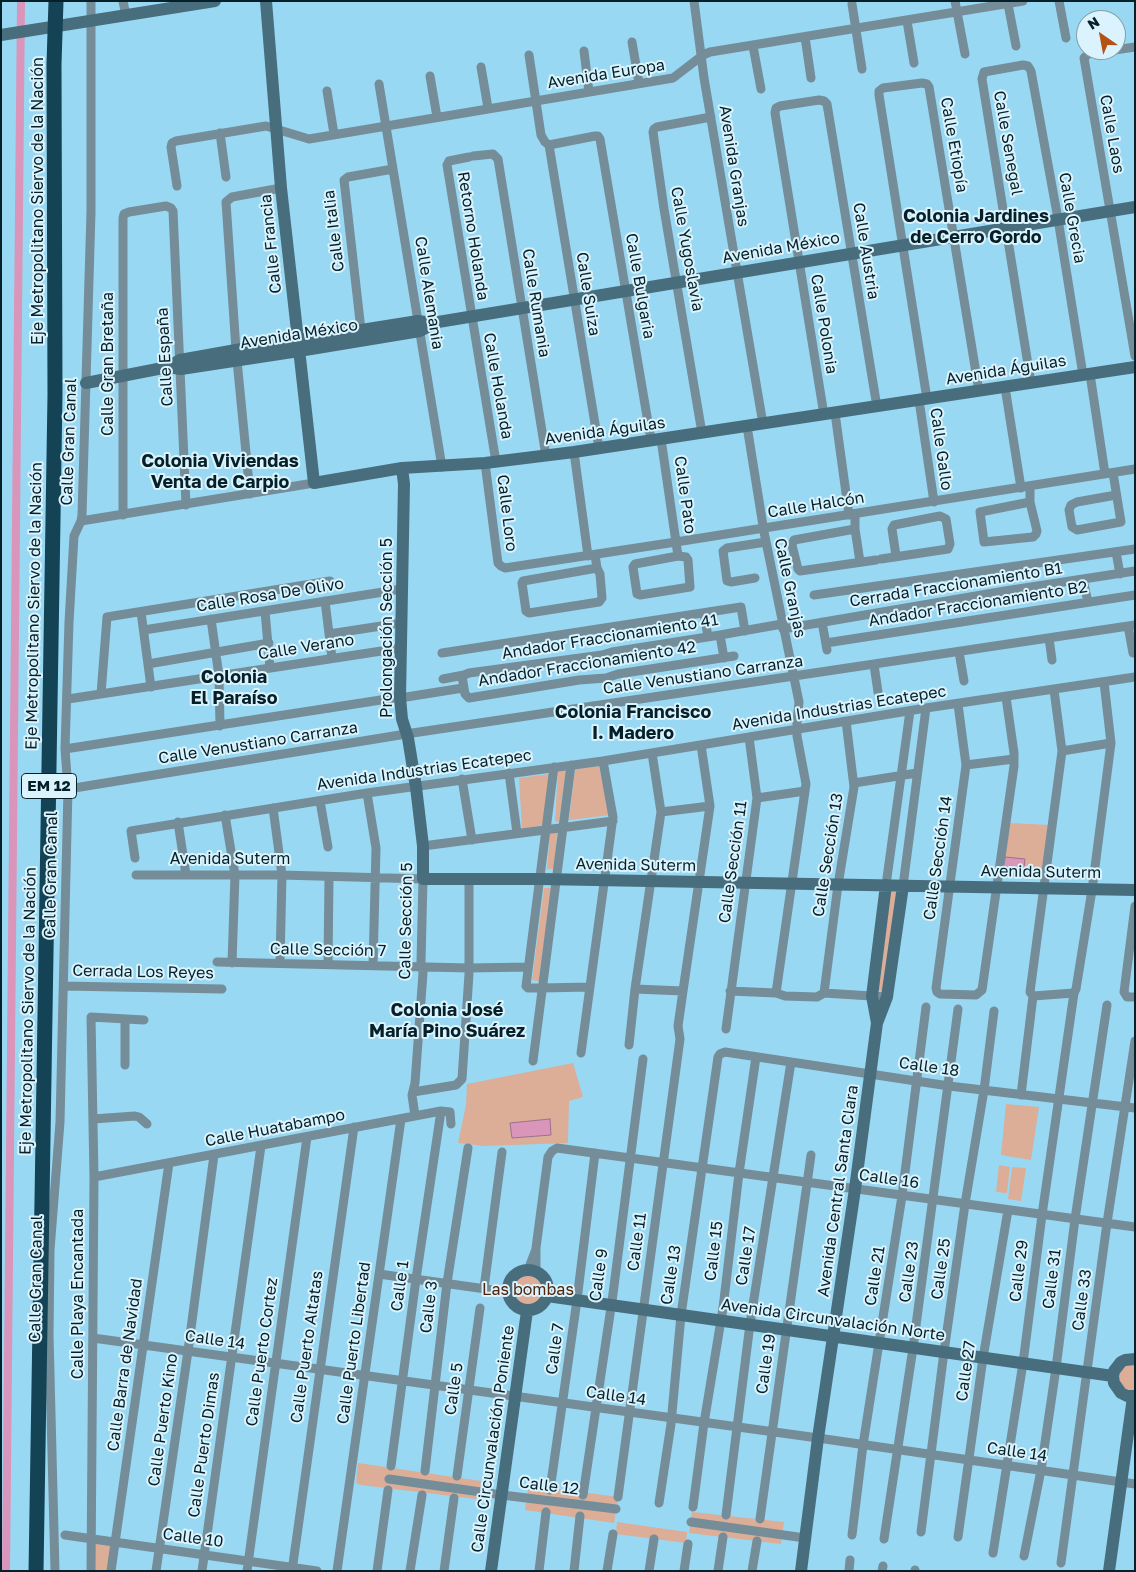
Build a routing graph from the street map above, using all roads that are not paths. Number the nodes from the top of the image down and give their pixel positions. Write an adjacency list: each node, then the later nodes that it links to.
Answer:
1 (47, 1): 416 (highway, Eje Metropolitano Siervo de la Nación / EM 12)
2 (56, 1): 417 (highway, Eje Metropolitano Siervo de la Nación / EM 12, bridge)
3 (91, 1): 17 (street, Calle Gran Canal)
4 (124, 1): 15 (street)
5 (266, 1): 48 (street, Calle Francia)
6 (694, 1): 29 (street, Avenida Granjas)
7 (955, 1): 14 (street)
8 (1023, 1): 12 (street, Avenida Europa)
9 (1059, 1): 21 (street)
10 (207, 2): 13 (street)
11 (852, 4): 18 (street)
12 (1008, 4): 14 (street, Avenida Europa); 24 (street)
13 (162, 6): 15 (street)
14 (957, 12): 16 (street, Avenida Europa); 27 (street)
15 (126, 16): 17 (street)
16 (907, 21): 18 (street, Avenida Europa); 30 (street)
17 (90, 22): 19 (street); 82 (street, Calle Gran Canal)
18 (856, 29): 20 (street, Avenida Europa); 33 (street)
19 (5, 34)
20 (805, 37): 23 (street, Avenida Europa); 35 (street)
21 (1066, 38)
22 (632, 42): 36 (street)
23 (753, 46): 29 (street, Avenida Europa); 39 (street)
24 (1016, 46)
25 (1135, 47): 58 (street, Calle Laos)
26 (584, 51): 41 (street)
27 (965, 54)
28 (530, 55): 42 (street, Calle Suiza)
29 (702, 57): 36 (street, Avenida Europa); 46 (street, Avenida Granjas)
30 (914, 63)
31 (1028, 66): 60 (street, Calle Grecia); 61 (street, Calle Senegal)
32 (481, 68): 44 (street)
33 (862, 69)
34 (430, 76): 45 (street)
35 (811, 78)
36 (639, 83): 41 (street, Avenida Europa)
37 (379, 84): 47 (street, Calle Alemania)
38 (926, 84): 62 (street, Calle Etiopía); 63 (street, Calle Gallo)
39 (761, 89)
40 (327, 91): 50 (street)
41 (589, 92): 42 (street, Avenida Europa)
42 (537, 100): 44 (street, Avenida Europa); 51 (street, Calle Suiza)
43 (824, 101): 64 (street, Calle Austria); 65 (street, Calle Polonia)
44 (488, 108): 45 (street, Avenida Europa)
45 (437, 117): 47 (street, Avenida Europa)
46 (711, 117): 66 (street, Avenida Granjas); 67 (street, Calle Yugoslavia)
47 (386, 125): 50 (street, Avenida Europa); 53 (street, Calle Alemania)
48 (276, 129): 49 (street, Avenida Europa); 50 (street, Avenida Europa); 56 (street, Calle Francia)
49 (220, 134): 54 (street); 55 (street, Avenida Europa)
50 (334, 134)
51 (549, 145): 68 (street, Calle Bulgaria); 69 (street, Calle Suiza)
52 (447, 162): 70 (street, Calle Rumania); 71 (street, Retorno Holanda)
53 (393, 169): 72 (street, Calle Alemania); 73 (street, Calle Italia)
54 (226, 177)
55 (177, 186)
56 (281, 188): 74 (street, Calle Francia); 75 (street)
57 (1135, 206): 58 (street, Avenida México)
58 (1109, 210): 60 (street, Avenida México); 76 (street, Calle Laos)
59 (124, 214): 77 (street, Calle España); 80 (street, Calle Gran Bretaña)
60 (1058, 219): 61 (street, Avenida México); 79 (street, Calle Grecia)
61 (1007, 227): 62 (street, Avenida México); 81 (street, Calle Senegal)
62 (955, 236): 63 (street, Avenida México); 84 (street, Calle Etiopía)
63 (903, 244): 64 (street, Avenida México); 85 (street, Calle Gallo)
64 (852, 253): 65 (street, Avenida México); 86 (street, Calle Austria)
65 (799, 262): 66 (street, Avenida México); 87 (street, Calle Polonia)
66 (737, 272): 67 (street, Avenida México); 88 (street, Avenida Granjas)
67 (677, 282): 68 (street, Avenida México); 90 (street, Calle Yugoslavia)
68 (626, 290): 69 (street, Avenida México); 91 (street, Calle Bulgaria)
69 (574, 300): 70 (street, Avenida México); 92 (street, Calle Suiza)
70 (521, 307): 71 (street, Avenida México); 94 (street, Calle Rumania)
71 (471, 316): 72 (street, Avenida México); 95 (street, Calle Holanda)
72 (419, 326): 73 (street, Avenida México); 74 (street, Avenida México); 96 (street, Calle Alemania)
73 (361, 330): 74 (street, Avenida México)
74 (299, 346): 75 (street, Avenida México); 100 (street, Calle Francia)
75 (237, 356): 77 (street, Avenida México); 102 (street)
76 (1135, 356)
77 (177, 365): 80 (street, Avenida México); 106 (street, Calle España)
78 (1135, 367): 79 (street, Avenida Águilas)
79 (1087, 375): 81 (street, Avenida Águilas); 99 (street, Calle Grecia)
80 (123, 376): 82 (street, Avenida México); 108 (street, Calle Gran Bretaña)
81 (1032, 382): 83 (street, Avenida Águilas)
82 (86, 383): 110 (street, Calle Gran Canal)
83 (1005, 387): 84 (street, Avenida Águilas); 101 (street)
84 (979, 391): 85 (street, Avenida Águilas)
85 (923, 400): 86 (street, Avenida Águilas); 104 (street, Calle Gallo)
86 (877, 407): 87 (street, Avenida Águilas)
87 (829, 414): 88 (street, Avenida Águilas); 107 (street, Calle Polonia)
88 (763, 424): 89 (street, Avenida Águilas)
89 (747, 426): 90 (street, Avenida Águilas); 111 (street, Calle Granjas)
90 (702, 433): 91 (street, Avenida Águilas)
91 (656, 440): 92 (street, Avenida Águilas); 113 (street, Calle Pato)
92 (599, 448): 93 (street, Avenida Águilas)
93 (574, 452): 94 (street, Avenida Águilas); 117 (street)
94 (546, 456): 95 (street, Avenida Águilas)
95 (491, 463): 96 (street, Avenida Águilas); 121 (street, Calle Loro)
96 (442, 467): 97 (street, Avenida Águilas)
97 (402, 468): 100 (street, Avenida Águilas); 128 (street, Prolongación Sección 5)
98 (1135, 469): 99 (street, Calle Halcón)
99 (1109, 473): 101 (street, Calle Halcón); 103 (street, Calle Grecia)
100 (314, 484): 102 (street, Avenida Águilas)
101 (1025, 487): 104 (street, Calle Halcón); 105 (street)
102 (250, 494): 106 (street, Avenida Águilas)
103 (1116, 495): 103 (street, Calle Grecia)
104 (936, 501): 107 (street, Calle Halcón); 109 (street, Calle Gallo)
105 (1030, 502): 105 (street)
106 (186, 505): 108 (street, Avenida Águilas)
107 (852, 514): 111 (street, Calle Halcón); 112 (street, Calle Polonia)
108 (123, 515): 110 (street, Avenida Águilas)
109 (942, 517): 119 (street); 119 (street, Calle Gallo)
110 (81, 521): 174 (street, Calle Gran Canal)
111 (763, 529): 113 (street, Calle Halcón); 114 (street, Calle Granjas)
112 (855, 529): 120 (street, Calle Polonia); 120 (street)
113 (676, 542): 117 (street, Calle Halcón); 118 (street, Calle Pato)
114 (766, 542): 125 (street); 140 (street, Calle Granjas)
115 (1135, 549): 116 (street)
116 (1116, 552): 124 (street); 130 (street)
117 (591, 555): 121 (street, Calle Halcón); 122 (street)
118 (678, 556): 118 (street, Calle Pato)
119 (896, 556): 120 (street)
120 (860, 562)
121 (501, 566)
122 (597, 568): 122 (street)
123 (1135, 571): 124 (street, Cerrada Fraccionamiento B1)
124 (1120, 574): 126 (street, Cerrada Fraccionamiento B1)
125 (755, 578)
126 (1083, 580): 132 (street); 137 (street, Cerrada Fraccionamiento B1)
127 (330, 581): 134 (street, Calle Rosa De Olivo)
128 (402, 589): 131 (street, Calle Rosa De Olivo); 138 (street, Prolongación Sección 5)
129 (1135, 595): 132 (street, Andador Fraccionamiento B2)
130 (814, 596)
131 (325, 601): 133 (street, Calle Rosa De Olivo); 143 (street)
132 (1088, 602): 137 (street, Andador Fraccionamiento B2)
133 (265, 610): 136 (street, Calle Rosa De Olivo); 147 (street)
134 (141, 612): 141 (street); 171 (street, Calle Rosa De Olivo)
135 (704, 613): 142 (street); 145 (street); 151 (street)
136 (210, 619): 141 (street, Calle Rosa De Olivo); 150 (street)
137 (822, 622): 140 (street, Cerrada Fraccionamiento B1)
138 (401, 623): 143 (street); 148 (street, Prolongación Sección 5)
139 (1132, 625): 146 (street, Calle Venustiano Carranza); 152 (street)
140 (782, 626): 142 (street, Andador Fraccionamiento 41); 162 (street, Calle Granjas)
141 (144, 630): 157 (street)
142 (745, 631): 144 (street, Andador Fraccionamiento 41)
143 (329, 634): 154 (street)
144 (720, 636): 145 (street, Andador Fraccionamiento 41); 155 (street)
145 (708, 637): 161 (street, Andador Fraccionamiento 41)
146 (1049, 638): 149 (street, Calle Venustiano Carranza); 156 (street)
147 (269, 643): 150 (street); 159 (street)
148 (401, 648): 154 (street, Calle Verano); 172 (street, Prolongación Sección 5)
149 (959, 652): 158 (street, Calle Venustiano Carranza); 165 (street)
150 (216, 653): 157 (street); 160 (street)
151 (442, 653)
152 (1133, 653)
153 (734, 656): 155 (street, Andador Fraccionamiento 42)
154 (332, 658): 159 (street, Calle Verano)
155 (724, 658): 168 (street, Andador Fraccionamiento 42)
156 (1052, 660)
157 (148, 664): 167 (street)
158 (874, 665): 162 (street, Calle Venustiano Carranza); 170 (street)
159 (270, 668): 160 (street, Calle Verano)
160 (219, 676): 167 (street, Calle Verano); 179 (street)
161 (462, 676): 164 (street, Andador Fraccionamiento 41); 168 (street, Andador Fraccionamiento 42)
162 (794, 677): 180 (street, Calle Granjas); 181 (street, Calle Venustiano Carranza)
163 (1135, 677): 166 (street, Avenida Industrias Ecatepec)
164 (443, 679)
165 (964, 681)
166 (1104, 682): 169 (street, Avenida Industrias Ecatepec); 183 (street, Calle 29)
167 (151, 687): 171 (street, Calle Verano)
168 (463, 688): 172 (street)
169 (1054, 690): 173 (street, Avenida Industrias Ecatepec); 186 (street)
170 (878, 692)
171 (101, 694): 174 (street, Calle Verano)
172 (400, 698): 179 (street); 181 (street, Prolongación Sección 5)
173 (1006, 698): 175 (street, Avenida Industrias Ecatepec); 188 (street)
174 (68, 699): 185 (street, Calle Gran Canal)
175 (958, 704): 176 (street, Avenida Industrias Ecatepec); 191 (street, Calle Sección 14)
176 (926, 708): 177 (street, Avenida Industrias Ecatepec); 194 (street, Avenida Central Santa Clara)
177 (910, 711): 178 (street, Avenida Industrias Ecatepec); 195 (street, Avenida Central Santa Clara)
178 (846, 721): 180 (street, Avenida Industrias Ecatepec); 197 (street, Calle Sección 13)
179 (220, 726): 185 (street)
180 (797, 729): 182 (street, Avenida Industrias Ecatepec); 200 (street, Calle Granjas)
181 (406, 734): 198 (street, Prolongación Sección 5); 199 (street, Calle Venustiano Carranza)
182 (748, 737): 184 (street, Avenida Industrias Ecatepec); 202 (street, Calle Sección 11)
183 (1111, 743): 186 (street); 238 (street, Calle 29)
184 (701, 745): 187 (street, Avenida Industrias Ecatepec); 204 (street, Calle 11)
185 (66, 749): 199 (street, Calle Gran Canal)
186 (1062, 751): 237 (street)
187 (652, 753): 189 (street, Avenida Industrias Ecatepec); 206 (street)
188 (1014, 759): 191 (street); 236 (street)
189 (603, 761): 190 (street, Avenida Industrias Ecatepec); 208 (street)
190 (571, 765): 192 (street, Avenida Industrias Ecatepec); 210 (street)
191 (966, 765): 235 (street, Calle Sección 14)
192 (554, 767): 193 (street, Avenida Industrias Ecatepec); 211 (street)
193 (508, 773): 196 (street, Avenida Industrias Ecatepec); 212 (street)
194 (916, 773): 195 (street); 234 (street, Avenida Central Santa Clara)
195 (901, 776): 197 (street); 233 (street, Avenida Central Santa Clara)
196 (462, 780): 198 (street, Avenida Industrias Ecatepec); 213 (street)
197 (854, 783): 232 (street, Calle Sección 13)
198 (416, 787): 201 (street, Avenida Industrias Ecatepec); 214 (street, Calle Sección 5)
199 (68, 789): 249 (street, Calle Gran Canal)
200 (805, 791): 202 (street); 231 (street, Calle Granjas)
201 (367, 793): 203 (street, Avenida Industrias Ecatepec); 222 (street)
202 (757, 798): 230 (street, Calle Sección 11)
203 (320, 800): 205 (street, Avenida Industrias Ecatepec); 215 (street)
204 (710, 806): 206 (street); 229 (street, Calle 11)
205 (274, 808): 207 (street, Avenida Industrias Ecatepec); 220 (street)
206 (661, 812): 228 (street)
207 (226, 815): 209 (street, Avenida Industrias Ecatepec); 219 (street)
208 (613, 821): 210 (street); 227 (street)
209 (178, 822): 216 (street, Avenida Industrias Ecatepec); 218 (street)
210 (562, 828): 211 (street); 226 (street)
211 (546, 830): 212 (street); 225 (street)
212 (517, 833): 213 (street)
213 (472, 840): 214 (street)
214 (423, 846): 224 (street, Calle Sección 5)
215 (328, 847)
216 (135, 858)
217 (136, 875): 218 (street, Avenida Suterm)
218 (186, 875): 219 (street, Avenida Suterm)
219 (235, 875): 220 (street, Avenida Suterm); 242 (street)
220 (282, 875): 221 (street, Avenida Suterm); 243 (street)
221 (329, 877): 222 (street, Avenida Suterm); 244 (street)
222 (376, 878): 224 (street, Avenida Suterm); 245 (street)
223 (469, 878): 224 (street, Avenida Suterm); 225 (street, Avenida Suterm); 248 (street)
224 (423, 879): 246 (street, Calle Sección 5)
225 (541, 879): 226 (street, Avenida Suterm); 247 (street)
226 (557, 880): 227 (street, Avenida Suterm); 251 (street)
227 (604, 881): 228 (street, Avenida Suterm); 250 (street)
228 (651, 882): 229 (street, Avenida Suterm); 253 (street)
229 (698, 882): 230 (street, Avenida Suterm); 254 (street, Calle 11)
230 (745, 884): 231 (street, Avenida Suterm); 255 (street, Calle Sección 11)
231 (793, 884): 232 (street, Avenida Suterm); 257 (street, Calle Granjas)
232 (838, 885): 233 (street, Avenida Suterm); 258 (street, Calle Sección 13)
233 (886, 885): 234 (street, Avenida Suterm); 259 (street, Avenida Central Santa Clara)
234 (903, 886): 235 (street, Avenida Suterm); 261 (street, Avenida Central Santa Clara)
235 (950, 886): 236 (street, Avenida Suterm); 236 (street, Calle Sección 14)
236 (996, 888): 237 (street, Avenida Suterm)
237 (1044, 889): 238 (street, Avenida Suterm); 260 (street)
238 (1092, 890): 239 (street, Avenida Suterm); 256 (street, Calle 29)
239 (1135, 890)
240 (1135, 906): 262 (street)
241 (217, 962): 242 (street, Calle Sección 7)
242 (232, 962): 243 (street, Calle Sección 7)
243 (280, 963): 244 (street, Calle Sección 7)
244 (328, 964): 245 (street, Calle Sección 7)
245 (373, 965): 246 (street, Calle Sección 7)
246 (422, 967): 248 (street, Calle Sección 7); 284 (street, Calle Sección 5)
247 (528, 967): 248 (street, Calle Sección 7); 251 (street)
248 (469, 968): 284 (street)
249 (64, 986): 252 (street, Cerrada Los Reyes); 418 (street, Calle Gran Canal)
250 (589, 987): 251 (street); 273 (street)
251 (542, 988): 277 (street)
252 (222, 989)
253 (635, 989): 254 (street); 272 (street)
254 (683, 991): 306 (street, Calle 11)
255 (730, 991): 257 (street); 270 (street, Calle Sección 11)
256 (1074, 992): 260 (street); 286 (street, Calle 29)
257 (776, 993): 258 (street)
258 (824, 993): 259 (street)
259 (872, 996): 261 (street); 269 (street, Avenida Central Santa Clara)
260 (1033, 996): 285 (street)
261 (887, 997): 269 (street, Avenida Central Santa Clara)
262 (1135, 997)
263 (1107, 1005): 287 (street, Calle 31)
264 (926, 1007): 281 (street, Calle 21)
265 (958, 1009): 282 (street, Calle 23)
266 (994, 1011): 283 (street, Calle 25)
267 (124, 1019): 268 (street); 279 (street); 292 (street, Calle Playa Encantada)
268 (144, 1020)
269 (877, 1023): 280 (street, Avenida Central Santa Clara)
270 (726, 1029)
271 (1135, 1041): 288 (street, Calle 33)
272 (628, 1045)
273 (581, 1053)
274 (720, 1054): 275 (street, Calle 18); 307 (street, Calle 13)
275 (756, 1057): 278 (street, Calle 18); 308 (street, Calle 15)
276 (644, 1059): 304 (street, Calle 9)
277 (533, 1061)
278 (791, 1062): 280 (street, Calle 18); 310 (street, Calle 17)
279 (125, 1064)
280 (872, 1073): 281 (street, Calle 18); 312 (street, Avenida Central Santa Clara)
281 (916, 1082): 282 (street, Calle 18); 313 (street, Calle 21)
282 (948, 1086): 283 (street, Calle 18); 314 (street, Calle 23)
283 (984, 1090): 285 (street, Calle 18); 315 (street, Calle 25)
284 (413, 1092): 291 (street, Calle Sección 5)
285 (1021, 1095): 286 (street, Calle 18)
286 (1059, 1099): 287 (street, Calle 18); 317 (street, Calle 29)
287 (1092, 1103): 288 (street, Calle 18); 318 (street, Calle 31)
288 (1124, 1106): 289 (street, Calle 18); 319 (street, Calle 33)
289 (1135, 1108)
290 (440, 1111): 291 (street, Calle Huatabampo); 295 (street); 323 (street, Calle 1)
291 (415, 1116): 293 (street, Calle Huatabampo)
292 (93, 1119): 294 (street); 309 (street, Calle Playa Encantada)
293 (401, 1119): 296 (street, Calle Huatabampo); 322 (street, Calle Puerto Libertad)
294 (147, 1124)
295 (451, 1124)
296 (354, 1127): 297 (street, Calle Huatabampo); 350 (street, Calle Puerto Altatas)
297 (306, 1137): 298 (street, Calle Huatabampo); 347 (street, Calle Puerto Cortez)
298 (262, 1146): 303 (street, Calle Huatabampo); 344 (street, Calle Puerto Dimas)
299 (468, 1148): 324 (street, Calle 3)
300 (502, 1152): 325 (street)
301 (595, 1153): 304 (street, Calle 16); 321 (street, Calle 16); 328 (street, Calle 7)
302 (811, 1154): 311 (street, Calle 19)
303 (214, 1155): 305 (street, Calle Huatabampo); 342 (street, Calle Puerto Kino)
304 (630, 1158): 306 (street, Calle 16); 329 (street, Calle 9)
305 (169, 1163): 309 (street, Calle Huatabampo); 340 (street, Calle Barra de Navidad)
306 (663, 1163): 307 (street, Calle 16); 331 (street, Calle 11)
307 (703, 1168): 308 (street, Calle 16); 333 (street, Calle 13)
308 (739, 1173): 310 (street, Calle 16); 334 (street, Calle 15)
309 (94, 1177): 338 (street, Calle Playa Encantada)
310 (773, 1178): 311 (street, Calle 16); 335 (street, Calle 17)
311 (807, 1183): 312 (street, Calle 16); 336 (street, Calle 19)
312 (855, 1189): 313 (street, Calle 16); 337 (street, Avenida Central Santa Clara)
313 (902, 1196): 314 (street, Calle 16); 339 (street, Calle 21)
314 (934, 1200): 315 (street, Calle 16); 341 (street, Calle 23)
315 (965, 1204): 316 (street, Calle 16); 343 (street, Calle 25)
316 (1008, 1210): 317 (street, Calle 16); 345 (street, Calle 27)
317 (1042, 1214): 318 (street, Calle 16); 348 (street, Calle 29)
318 (1075, 1219): 319 (street, Calle 16); 349 (street, Calle 31)
319 (1107, 1223): 320 (street, Calle 16); 351 (street, Calle 33)
320 (1135, 1227)
321 (532, 1271): 326 (street); 327 (street)
322 (379, 1274): 323 (street); 352 (street, Calle Puerto Libertad)
323 (416, 1279): 324 (street); 354 (street, Calle 1)
324 (447, 1283): 325 (street); 355 (street, Calle 3)
325 (484, 1288): 326 (street)
326 (507, 1292): 332 (street)
327 (547, 1296): 328 (street, Avenida Circunvalación Norte); 332 (street)
328 (577, 1300): 329 (street, Avenida Circunvalación Norte); 359 (street, Calle 7)
329 (610, 1305): 331 (street, Avenida Circunvalación Norte); 360 (street, Calle 9)
330 (480, 1308): 356 (street, Calle 5)
331 (643, 1310): 333 (street, Avenida Circunvalación Norte); 361 (street, Calle 11)
332 (527, 1311): 357 (street, Calle Circunvalación Poniente)
333 (681, 1316): 334 (street, Avenida Circunvalación Norte); 362 (street, Calle 13)
334 (721, 1320): 335 (street, Avenida Circunvalación Norte); 363 (street, Calle 15)
335 (750, 1324): 336 (street, Avenida Circunvalación Norte); 364 (street, Calle 17)
336 (786, 1329): 337 (street, Avenida Circunvalación Norte); 365 (street, Calle 19)
337 (833, 1336): 339 (street, Avenida Circunvalación Norte); 366 (street, Avenida Central Santa Clara)
338 (93, 1338): 340 (street, Calle 14); 401 (street, Calle Playa Encantada)
339 (880, 1343): 341 (street, Avenida Circunvalación Norte); 367 (street, Calle 21)
340 (144, 1345): 342 (street, Calle 14); 406 (street, Calle Barra de Navidad)
341 (914, 1348): 343 (street, Avenida Circunvalación Norte); 368 (street, Calle 23)
342 (188, 1351): 344 (street, Calle 14); 408 (street, Calle Puerto Kino)
343 (944, 1352): 345 (street, Avenida Circunvalación Norte); 369 (street, Calle 25)
344 (231, 1357): 347 (street, Calle 14); 410 (street, Calle Puerto Dimas)
345 (983, 1358): 348 (street, Avenida Circunvalación Norte); 370 (street, Calle 27)
346 (1135, 1359): 353 (street)
347 (276, 1363): 350 (street, Calle 14); 413 (street, Calle Puerto Cortez)
348 (1023, 1363): 349 (street, Avenida Circunvalación Norte); 372 (street, Calle 29)
349 (1056, 1368): 351 (street, Avenida Circunvalación Norte); 373 (street, Calle 31)
350 (319, 1370): 352 (street, Calle 14); 415 (street, Calle Puerto Altatas)
351 (1088, 1372): 353 (street, Avenida Circunvalación Norte); 375 (street, Calle 33)
352 (363, 1376): 354 (street, Calle 14); 425 (street, Calle Puerto Libertad)
353 (1113, 1376): 358 (street)
354 (402, 1382): 355 (street, Calle 14); 371 (street, Calle 1)
355 (435, 1386): 356 (street, Calle 14); 374 (street, Calle 3)
356 (469, 1390): 357 (street, Calle 14); 376 (street, Calle 5)
357 (515, 1396): 359 (street, Calle 14); 383 (street, Calle Circunvalación Poniente)
358 (1134, 1397): 378 (street)
359 (562, 1403): 360 (street, Calle 14); 381 (street, Calle 7)
360 (595, 1408): 361 (street, Calle 14); 384 (street, Calle 9)
361 (629, 1412): 362 (street, Calle 14); 385 (street, Calle 11)
362 (670, 1418): 363 (street, Calle 14); 387 (street, Calle 13)
363 (704, 1423): 364 (street, Calle 14); 388 (street, Calle 15)
364 (737, 1428): 365 (street, Calle 14); 391 (street, Calle 17)
365 (772, 1432): 366 (street, Calle 14); 393 (street, Calle 19)
366 (818, 1438): 367 (street, Calle 14); 402 (street, Avenida Central Santa Clara)
367 (863, 1445): 368 (street, Calle 14); 398 (street, Calle 21)
368 (897, 1450): 369 (street, Calle 14); 404 (street, Calle 23)
369 (931, 1455): 370 (street, Calle 14); 395 (street, Calle 25)
370 (968, 1461): 372 (street, Calle 14); 400 (street, Calle 27)
371 (391, 1466)
372 (1007, 1466): 373 (street, Calle 14); 409 (street, Calle 29)
373 (1040, 1470): 375 (street, Calle 14); 411 (street, Calle 31)
374 (425, 1471)
375 (1073, 1475): 378 (street, Calle 14); 414 (street, Calle 33)
376 (458, 1476)
377 (389, 1479): 383 (street, Calle 12)
378 (1120, 1482): 379 (street, Calle 14); 439 (street)
379 (1135, 1484)
380 (388, 1490): 426 (street)
381 (550, 1490)
382 (422, 1495): 427 (street)
383 (502, 1495): 389 (street, Calle 12); 429 (street, Calle Circunvalación Poniente)
384 (583, 1495)
385 (618, 1497)
386 (454, 1498): 428 (street)
387 (659, 1503)
388 (693, 1507)
389 (616, 1509)
390 (546, 1512): 430 (street)
391 (726, 1515)
392 (580, 1516): 431 (street)
393 (760, 1519)
394 (691, 1522): 402 (street)
395 (921, 1532)
396 (613, 1534): 432 (street)
397 (65, 1535): 401 (street, Calle 10)
398 (852, 1535)
399 (723, 1537): 435 (street)
400 (958, 1537)
401 (91, 1538): 406 (street, Calle 10); 419 (street, Calle Playa Encantada)
402 (805, 1538): 437 (street, Avenida Central Santa Clara)
403 (654, 1539): 433 (street)
404 (884, 1539)
405 (757, 1541): 436 (street)
406 (115, 1542): 408 (street, Calle 10); 420 (street, Calle Barra de Navidad)
407 (688, 1544): 434 (street)
408 (159, 1549): 410 (street, Calle 10); 421 (street, Calle Puerto Kino)
409 (993, 1553)
410 (204, 1555): 413 (street, Calle 10); 422 (street, Calle Puerto Dimas)
411 (1024, 1556)
412 (850, 1560): 438 (street)
413 (248, 1561): 415 (street, Calle 10); 423 (street, Calle Puerto Cortez)
414 (1061, 1563)
415 (292, 1569): 424 (street, Calle 10)
416 (26, 1571)
417 (36, 1571)
418 (55, 1571)
419 (91, 1571)
420 (111, 1571)
421 (156, 1571)
422 (202, 1571)
423 (247, 1571)
424 (317, 1571)
425 (337, 1571)
426 (377, 1571)
427 (410, 1571)
428 (444, 1571)
429 (491, 1571)
430 (539, 1571)
431 (574, 1571)
432 (608, 1571)
433 (649, 1571)
434 (684, 1571)
435 (718, 1571)
436 (752, 1571)
437 (801, 1571)
438 (848, 1571)
439 (1109, 1571)

